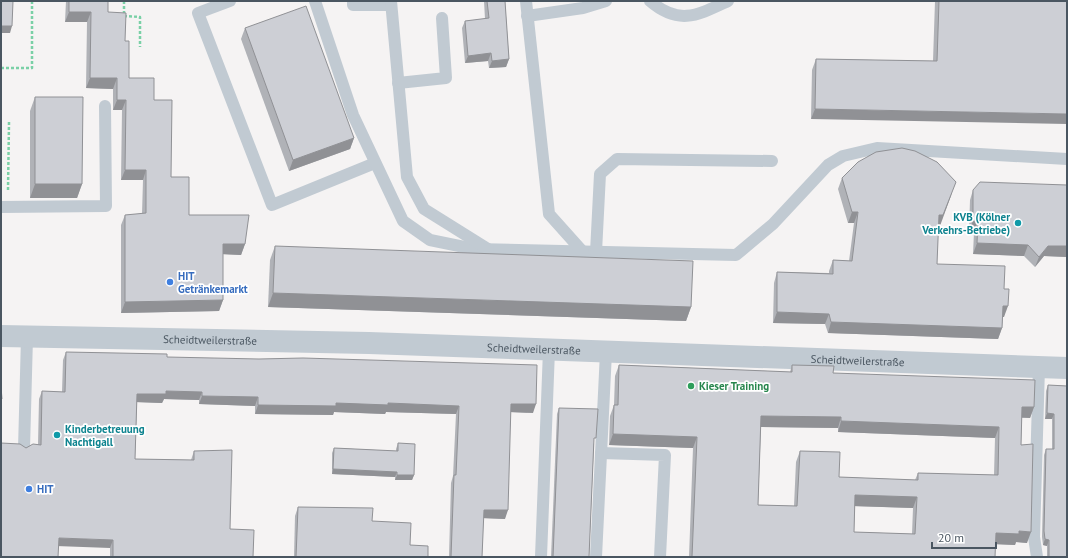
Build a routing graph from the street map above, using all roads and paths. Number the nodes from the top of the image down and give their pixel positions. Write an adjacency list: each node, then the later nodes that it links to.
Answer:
1 (32, 1): 14 (path)
2 (124, 1): 13 (path)
3 (230, 1): 20 (lane)
4 (315, 1): 20 (lane)
5 (353, 1): 10 (lane)
6 (526, 1): 11 (lane)
7 (606, 1): 11 (lane)
8 (650, 1): 9 (lane)
9 (728, 1)
10 (391, 3): 15 (lane)
11 (527, 16): 23 (lane)
12 (442, 18): 15 (lane)
13 (140, 47)
14 (1, 68)
15 (398, 83): 22 (lane)
16 (105, 106): 21 (lane)
17 (9, 122): 21 (path)
18 (1067, 159): 24 (lane)
19 (772, 161): 24 (lane)
20 (375, 163): 22 (lane)
21 (5, 206)
22 (488, 249): 23 (lane)
23 (583, 252): 24 (lane)
24 (596, 252)
25 (1, 336): 26 (street, Scheidtweilerstraße)
26 (27, 337): 27 (street, Scheidtweilerstraße); 31 (lane)
27 (549, 350): 28 (street, Scheidtweilerstraße); 33 (lane)
28 (606, 352): 29 (street, Scheidtweilerstraße); 32 (lane)
29 (1039, 367): 30 (street, Scheidtweilerstraße); 36 (lane)
30 (1067, 368)
31 (24, 449)
32 (601, 452): 34 (lane); 35 (lane)
33 (541, 557)
34 (596, 557)
35 (660, 557)
36 (1037, 557)

